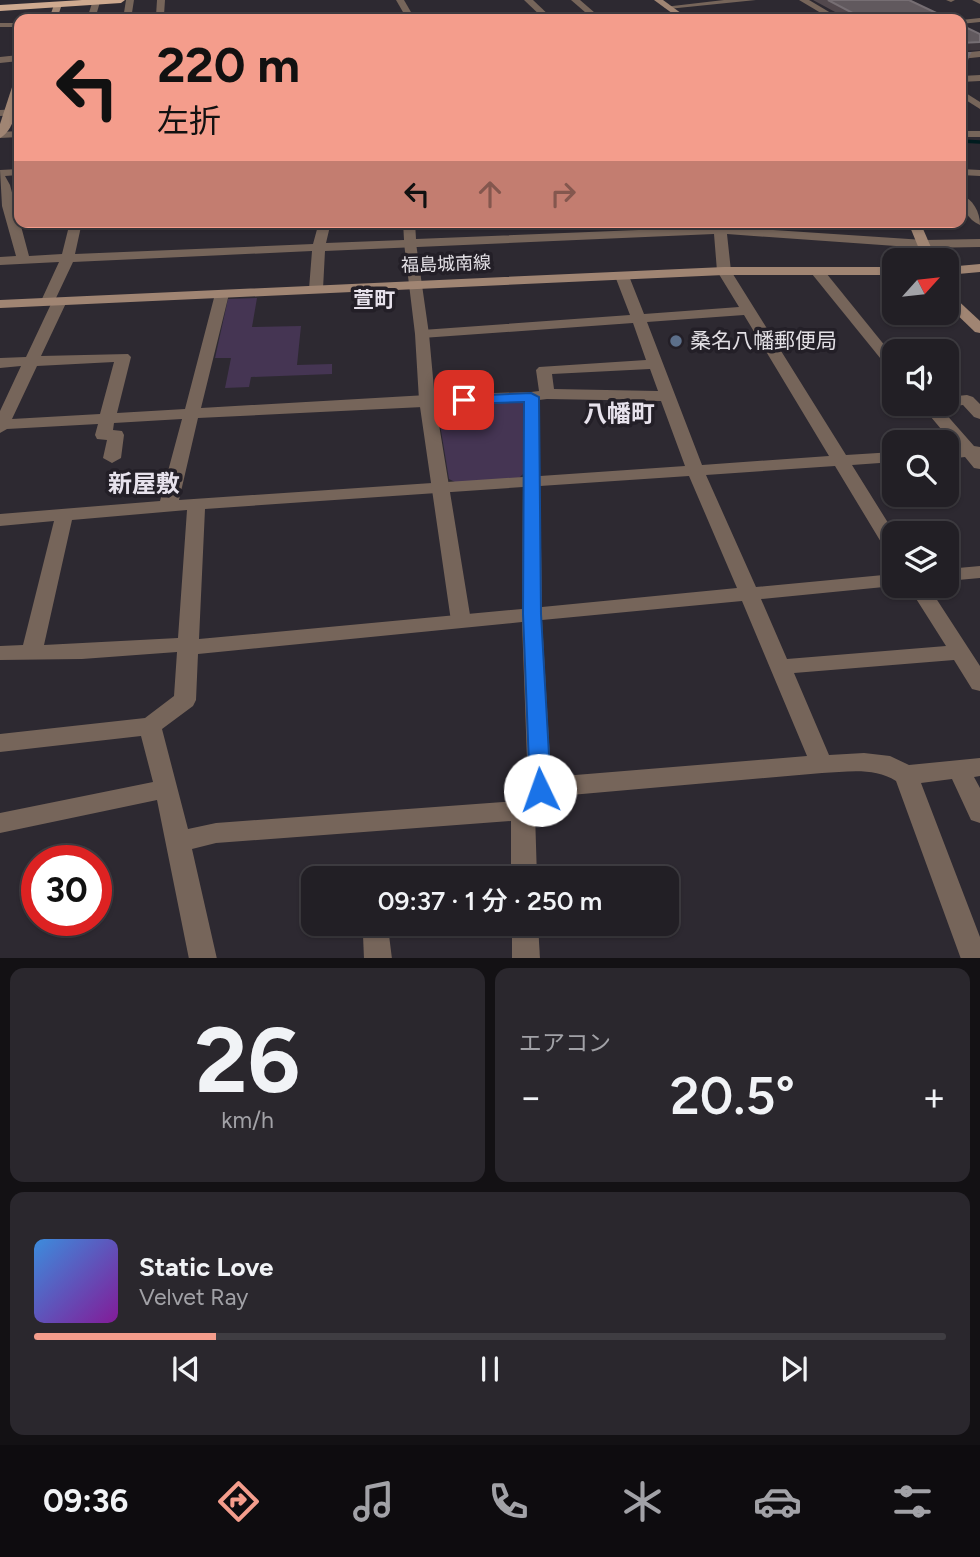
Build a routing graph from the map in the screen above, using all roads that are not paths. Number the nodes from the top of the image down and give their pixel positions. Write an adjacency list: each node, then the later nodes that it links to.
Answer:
1 (75, 0): 8 (highway)
2 (121, 0): 9 (highway)
3 (528, 0): 12 (street)
4 (575, 0): 13 (street)
5 (658, 0): 11 (main road)
6 (752, 0): 11 (street)
7 (803, 0): 15 (street)
8 (59, 2): 9 (highway); 10 (highway)
9 (96, 2)
10 (0, 6)
11 (668, 7): 14 (main road)
12 (543, 14)
13 (592, 14)
14 (678, 14)
15 (828, 14)
16 (10, 113): 17 (main road)
17 (0, 134)
18 (0, 175): 19 (street)
19 (9, 202): 20 (street)
20 (14, 219)
21 (17, 228): 37 (street)
22 (75, 228): 36 (street)
23 (324, 228): 34 (street)
24 (409, 228): 31 (street)
25 (684, 228): 31 (street)
26 (720, 228): 39 (street)
27 (737, 228): 30 (street)
28 (807, 228): 30 (street)
29 (917, 228): 33 (main road)
30 (812, 237): 33 (street)
31 (410, 243): 34 (street); 45 (street)
32 (980, 243): 33 (street)
33 (924, 244): 35 (main road)
34 (319, 247): 36 (street); 46 (street)
35 (926, 248)
36 (68, 258): 37 (street); 48 (street)
37 (23, 260): 38 (street)
38 (0, 261)
39 (724, 271): 40 (main road, 福島城南線); 44 (main road, 福島城南線); 51 (street)
40 (817, 271): 41 (main road, 福島城南線); 55 (street)
41 (882, 271)
42 (959, 271): 43 (main road)
43 (978, 271)
44 (622, 276): 45 (main road, 福島城南線); 52 (street)
45 (417, 284): 46 (main road, 福島城南線); 54 (street)
46 (316, 289): 47 (main road, 福島城南線)
47 (222, 294): 48 (main road, 福島城南線); 63 (street)
48 (54, 301): 49 (main road, 福島城南線); 56 (street)
49 (0, 304)
50 (959, 310): 53 (main road)
51 (748, 311): 52 (street); 71 (street)
52 (638, 317): 54 (street); 58 (street)
53 (980, 330)
54 (422, 334): 61 (street)
55 (882, 351)
56 (32, 361): 57 (street); 66 (street); 67 (street)
57 (0, 363)
58 (655, 364): 59 (street); 60 (street)
59 (539, 395): 60 (street); 61 (street); 73 (street)
60 (667, 396): 72 (street)
61 (427, 400): 63 (street); 74 (street)
62 (959, 401): 64 (street)
63 (191, 414): 66 (street); 76 (street)
64 (980, 414)
65 (939, 416): 68 (street)
66 (109, 418): 67 (street); 69 (street)
67 (0, 426)
68 (976, 456)
69 (112, 458)
70 (882, 458): 71 (street)
71 (840, 461): 72 (street); 79 (street)
72 (696, 471): 73 (street); 83 (street)
73 (530, 482): 74 (street); 85 (street)
74 (438, 487): 75 (street); 86 (street)
75 (196, 504): 76 (street); 87 (street)
76 (168, 506): 77 (street)
77 (64, 516): 78 (street); 90 (street)
78 (0, 520)
79 (882, 529)
80 (980, 572): 81 (street)
81 (959, 574)
82 (882, 581): 83 (street)
83 (748, 593): 85 (street); 91 (street)
84 (926, 598): 88 (street)
85 (532, 614): 86 (street); 99 (street)
86 (461, 621): 87 (street)
87 (190, 648): 90 (street); 93 (street)
88 (960, 652): 91 (street); 92 (street)
89 (0, 653): 90 (street)
90 (32, 653)
91 (779, 667): 95 (street)
92 (980, 683)
93 (150, 726): 94 (street); 98 (street)
94 (0, 743)
95 (822, 764): 97 (street); 99 (street)
96 (970, 768): 97 (street); 101 (street)
97 (906, 775): 108 (street)
98 (167, 789): 102 (street); 103 (street)
99 (540, 790): 100 (street)
100 (523, 810): 103 (street); 104 (street)
101 (980, 813)
102 (0, 823)
103 (180, 841): 106 (street)
104 (524, 866)
105 (525, 936): 107 (street)
106 (203, 958)
107 (526, 958)
108 (975, 958)

